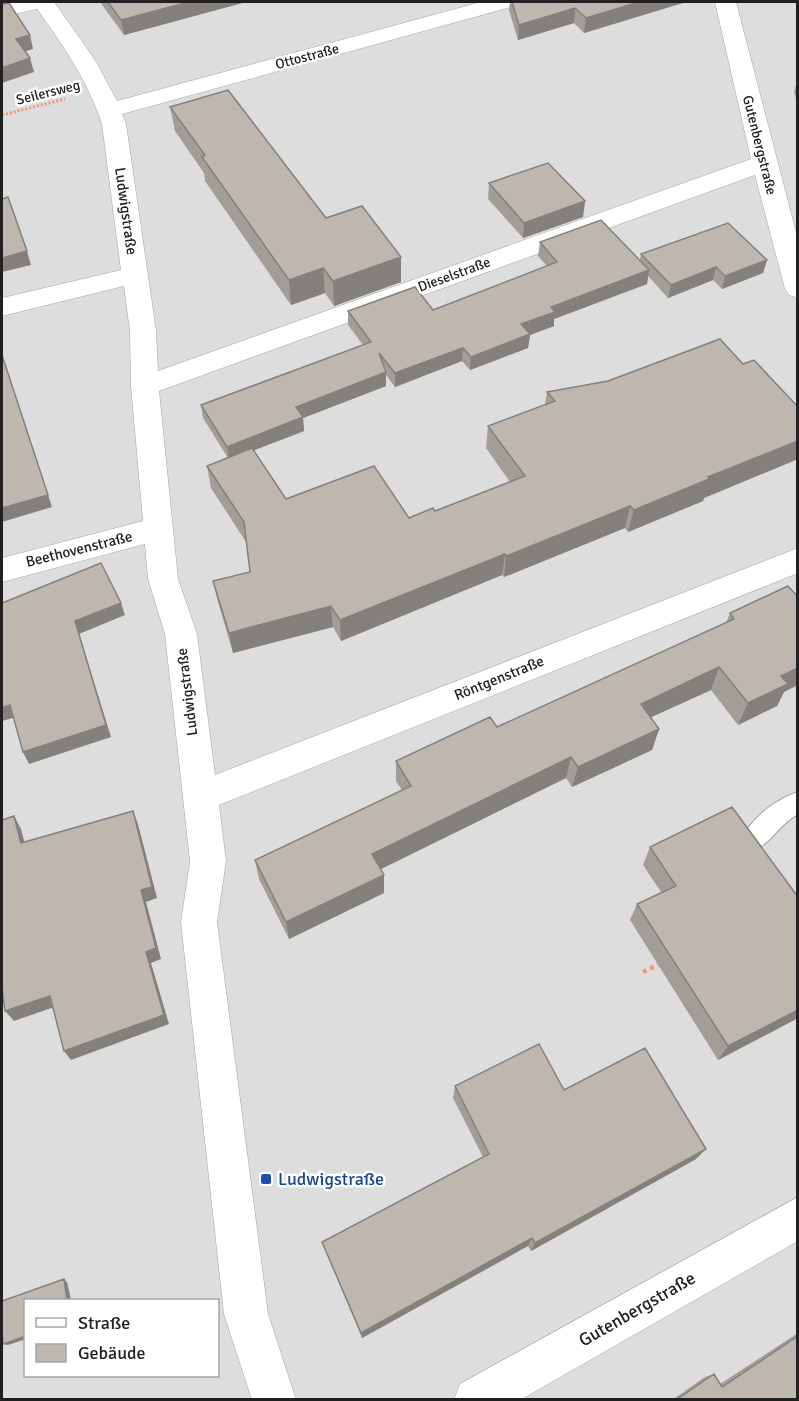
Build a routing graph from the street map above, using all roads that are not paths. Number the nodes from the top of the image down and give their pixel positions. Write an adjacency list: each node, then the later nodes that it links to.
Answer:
1 (42, 2): 4 (street); 5 (street, Ludwigstraße)
2 (503, 2): 5 (street, Ottostraße)
3 (725, 2): 6 (street, Gutenbergstraße)
4 (2, 11)
5 (105, 100): 7 (street, Ludwigstraße)
6 (764, 163): 8 (street, Gutenbergstraße); 10 (street, Dieselstraße)
7 (135, 274): 9 (street); 10 (street, Ludwigstraße)
8 (798, 289)
9 (2, 307)
10 (145, 386): 11 (street, Ludwigstraße)
11 (157, 529): 13 (street, Beethovenstraße); 14 (street, Ludwigstraße)
12 (798, 560): 14 (street, Röntgenstraße)
13 (2, 570)
14 (200, 797): 18 (street, Ludwigstraße)
15 (798, 802): 16 (lane)
16 (754, 839)
17 (798, 1218): 19 (street, Gutenbergstraße)
18 (274, 1400)
19 (476, 1400)

